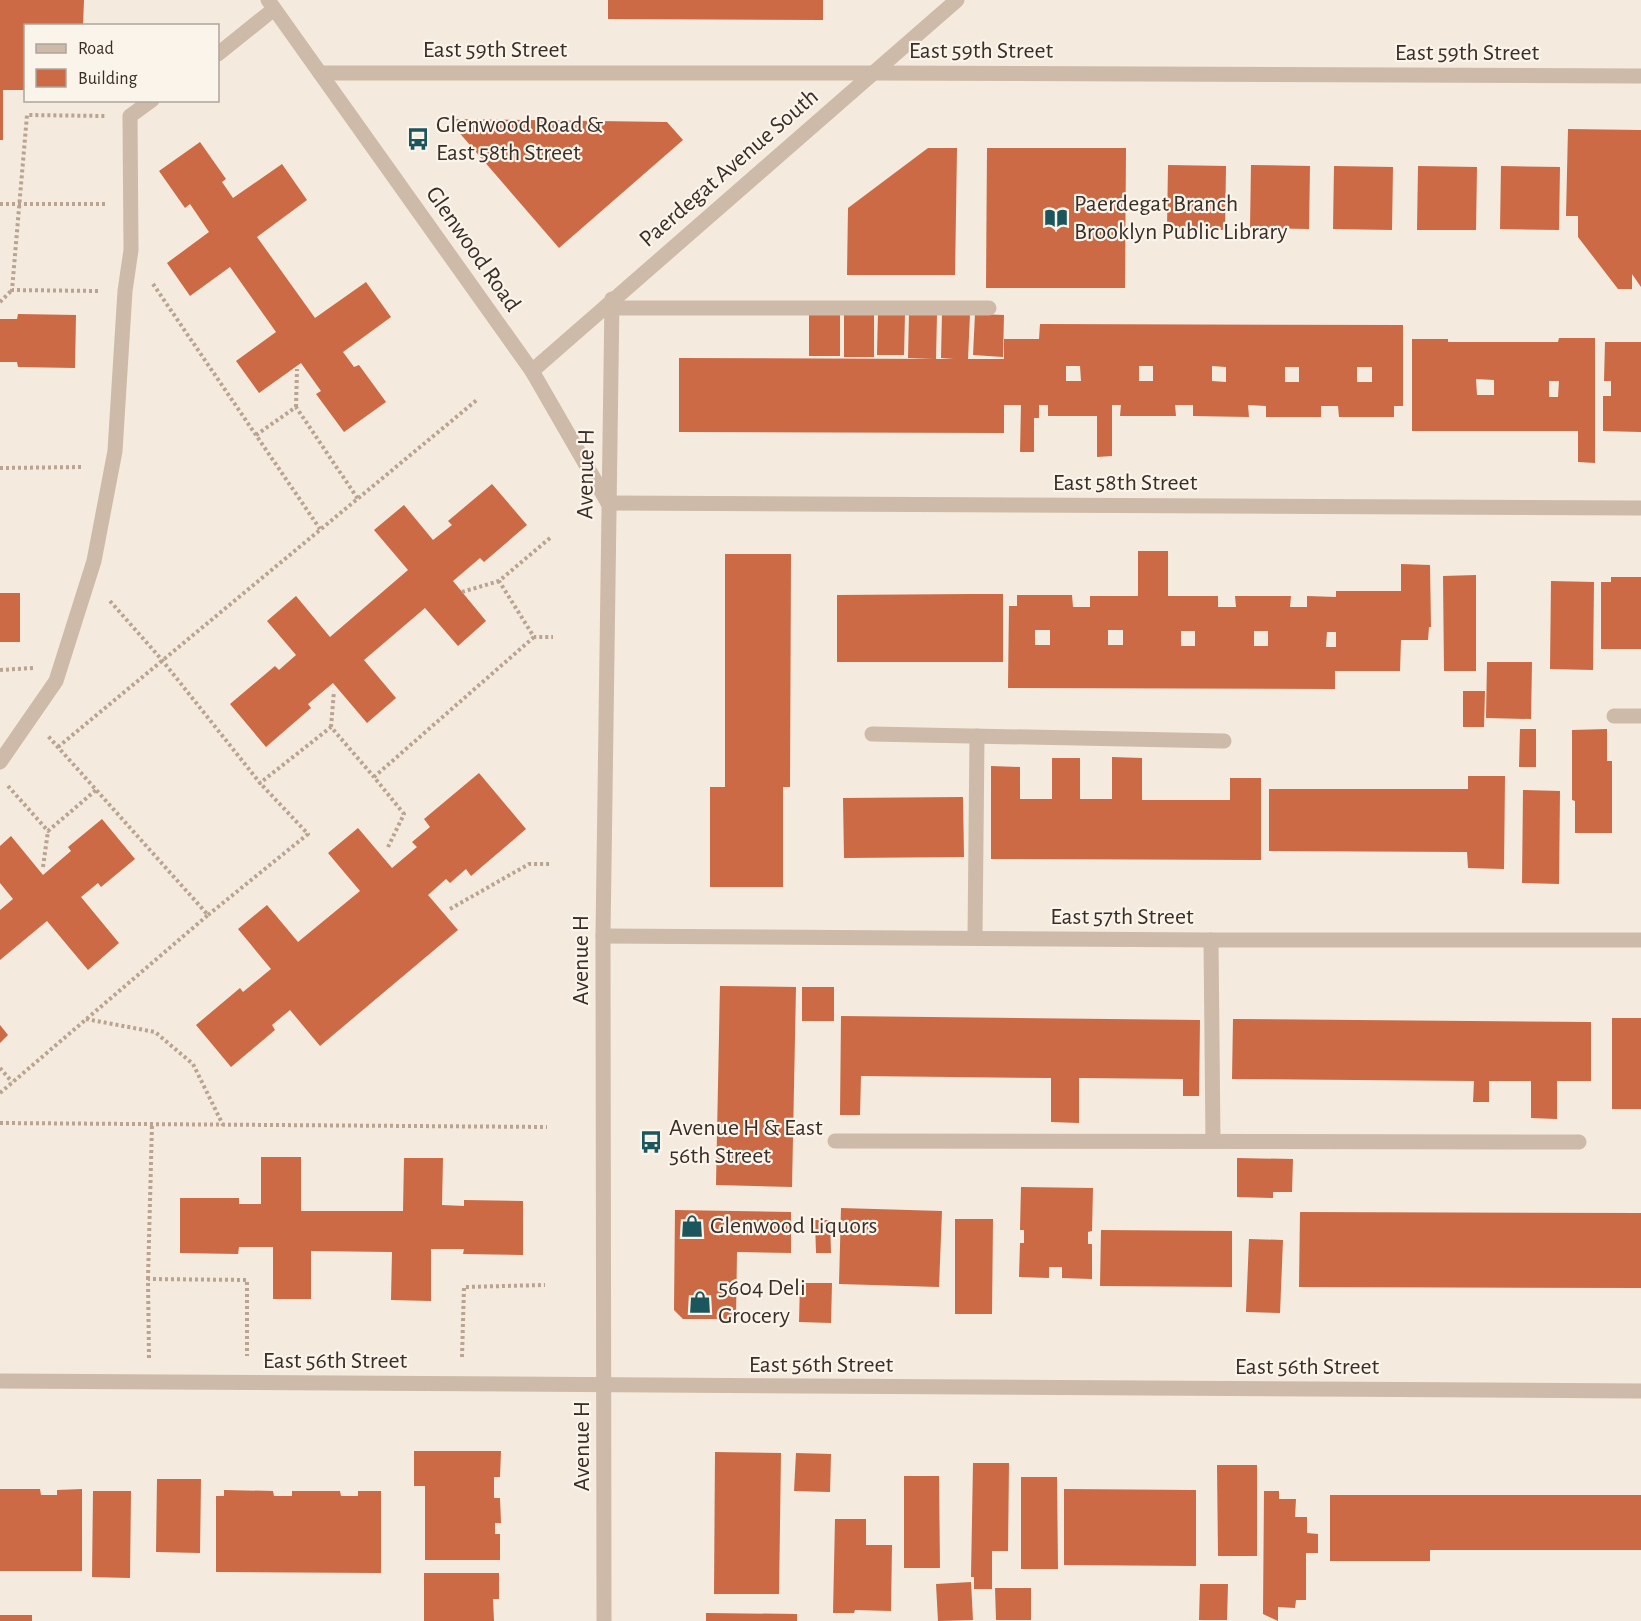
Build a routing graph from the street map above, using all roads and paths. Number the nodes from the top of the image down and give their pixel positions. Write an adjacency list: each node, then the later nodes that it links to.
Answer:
1 (957, 0): 5 (street, Paerdegat Avenue South)
2 (271, 4): 3 (street); 4 (street, Glenwood Road)
3 (219, 53)
4 (320, 73): 5 (street, East 59th Street); 19 (street, Glenwood Road)
5 (874, 73): 6 (street, East 59th Street); 16 (street, Paerdegat Avenue South)
6 (1641, 76)
7 (149, 102): 8 (street)
8 (130, 116): 10 (street); 11 (path)
9 (0, 204): 11 (path)
10 (130, 204): 11 (path); 12 (street)
11 (20, 205): 13 (path)
12 (131, 250): 14 (street); 22 (path)
13 (12, 290): 14 (path); 15 (path)
14 (125, 291): 23 (street)
15 (0, 302)
16 (612, 304): 17 (street); 19 (street, Paerdegat Avenue South); 26 (street, Avenue H)
17 (988, 308)
18 (297, 369): 21 (path)
19 (532, 371): 26 (street, Glenwood Road)
20 (478, 399): 25 (path)
21 (296, 407): 22 (path); 25 (path)
22 (256, 435): 28 (path)
23 (112, 467): 24 (path); 30 (street)
24 (0, 468)
25 (358, 499): 28 (path)
26 (608, 503): 27 (street, East 58th Street); 56 (street, Avenue H)
27 (1641, 508)
28 (320, 529): 35 (path)
29 (550, 538): 31 (path)
30 (89, 578): 35 (path); 39 (street)
31 (499, 581): 32 (path); 33 (path)
32 (462, 592)
33 (534, 637): 34 (path); 46 (path)
34 (553, 637)
35 (162, 660): 44 (path); 47 (path)
36 (334, 691): 40 (path)
37 (1614, 716): 38 (street)
38 (1641, 716)
39 (32, 717): 44 (path); 45 (street)
40 (331, 727): 46 (path); 47 (path)
41 (872, 734): 42 (street)
42 (977, 736): 43 (street); 57 (street)
43 (1224, 741)
44 (58, 747): 49 (path)
45 (0, 762)
46 (374, 777): 51 (path)
47 (260, 783): 55 (path)
48 (7, 784): 50 (path)
49 (96, 790): 50 (path); 55 (path)
50 (48, 831): 53 (path)
51 (388, 847)
52 (550, 864): 54 (path)
53 (43, 867)
54 (450, 909)
55 (208, 915): 60 (path)
56 (603, 936): 57 (street, East 57th Street); 77 (street, Avenue H)
57 (975, 938): 58 (street, East 57th Street)
58 (1211, 940): 59 (street, East 57th Street); 69 (street)
59 (1641, 940)
60 (86, 1019): 62 (path); 66 (path)
61 (0, 1068): 62 (path)
62 (12, 1082): 63 (path)
63 (0, 1093)
64 (0, 1123): 65 (path)
65 (152, 1124): 66 (path); 71 (path)
66 (223, 1125): 67 (path)
67 (547, 1127)
68 (835, 1141): 69 (street)
69 (1213, 1141): 70 (street)
70 (1579, 1142)
71 (148, 1279): 74 (path); 75 (path)
72 (545, 1285): 76 (path)
73 (0, 1381): 74 (street, East 56th Street)
74 (149, 1383): 75 (street, East 56th Street)
75 (247, 1383): 76 (street, East 56th Street)
76 (462, 1385): 77 (street, East 56th Street)
77 (604, 1386): 78 (street, East 56th Street); 79 (street, Avenue H)
78 (1641, 1391)
79 (604, 1621)

